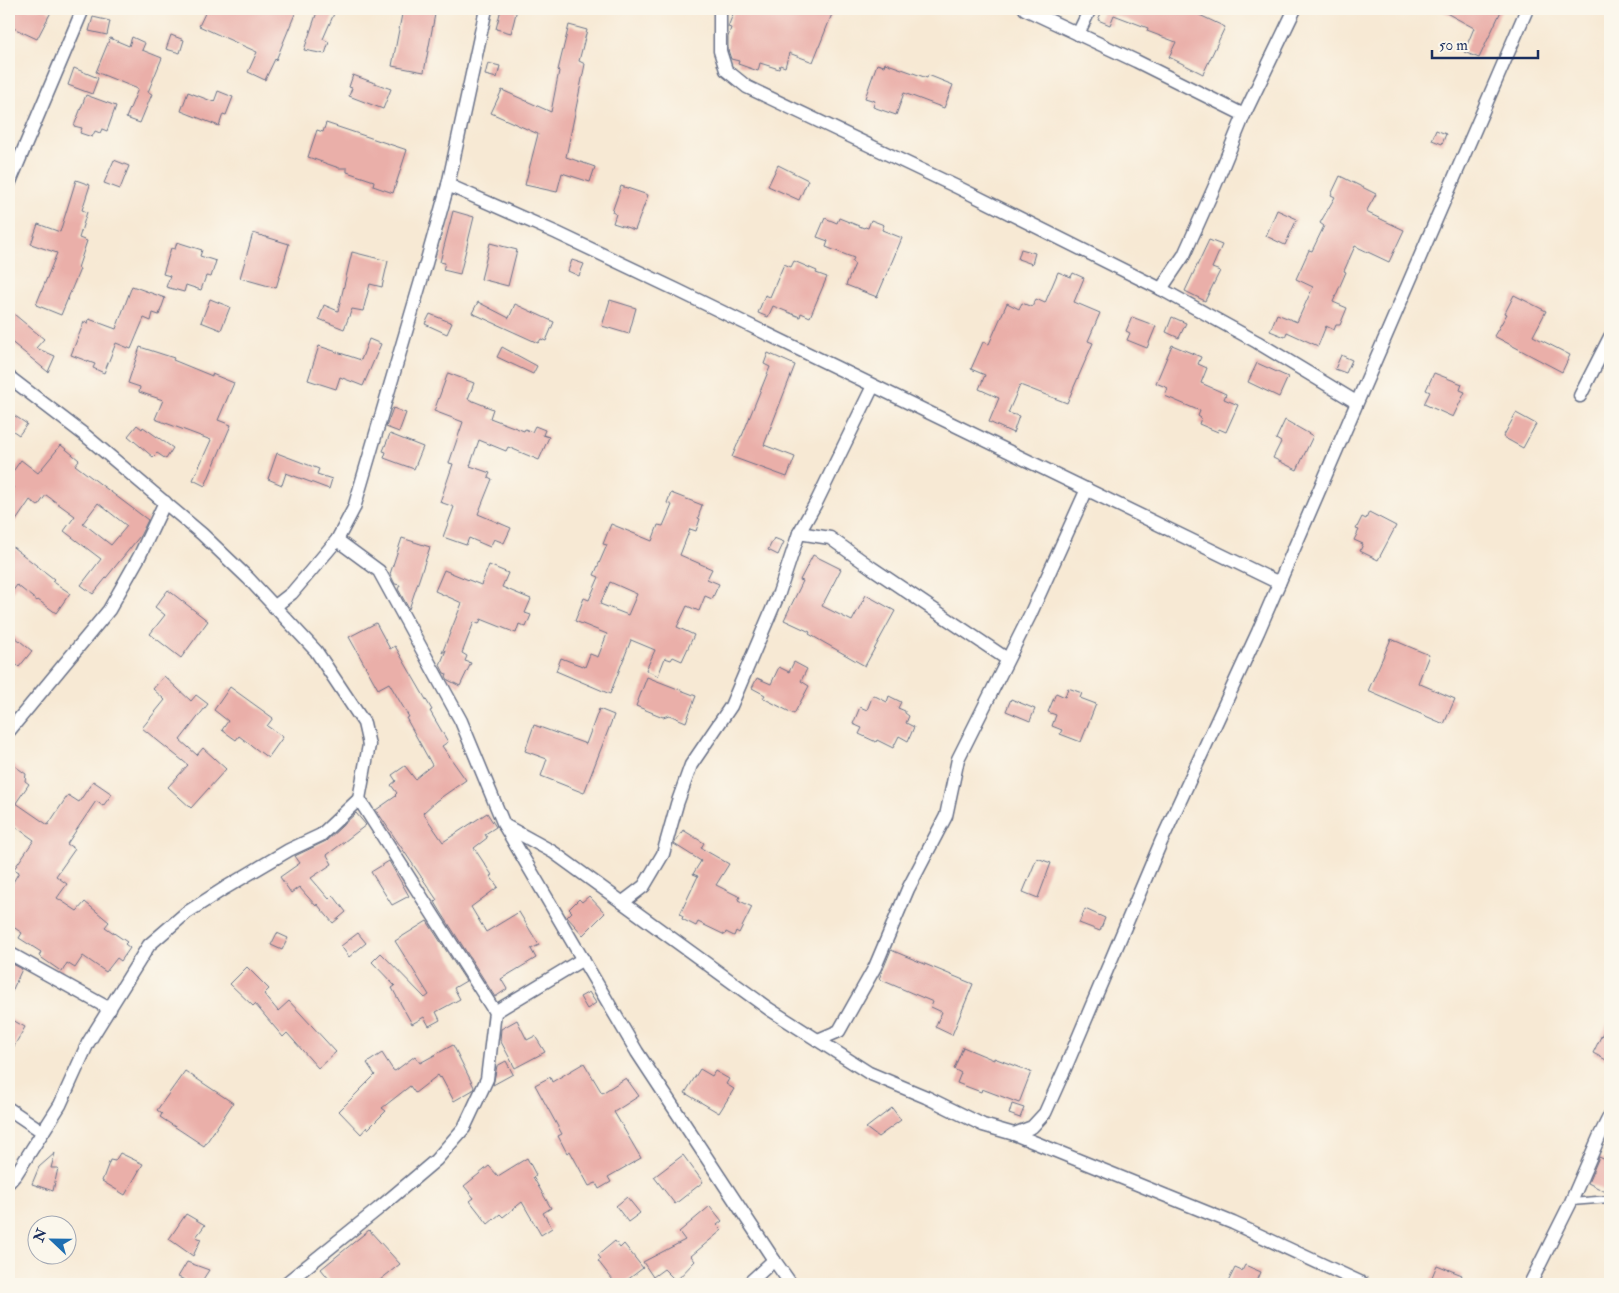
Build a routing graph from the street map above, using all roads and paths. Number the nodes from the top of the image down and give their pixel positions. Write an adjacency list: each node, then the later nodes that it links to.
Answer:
1 (83, 9): 10 (street)
2 (486, 9): 11 (street)
3 (720, 9): 12 (street)
4 (1025, 9): 8 (street)
5 (1090, 9): 8 (street)
6 (1295, 9): 9 (street)
7 (1527, 9): 17 (street)
8 (1078, 34): 9 (street)
9 (1244, 115): 12 (street)
10 (9, 184)
11 (448, 185): 15 (street); 21 (street)
12 (1161, 289): 17 (street)
13 (1610, 337): 16 (street)
14 (9, 377): 19 (street)
15 (873, 386): 18 (street); 20 (street)
16 (1580, 396)
17 (1356, 402): 22 (street)
18 (1087, 489): 22 (street); 24 (street)
19 (165, 502): 23 (street); 25 (street)
20 (799, 533): 24 (street); 28 (street)
21 (337, 540): 23 (street); 27 (street)
22 (1279, 583): 37 (street)
23 (274, 607): 26 (street)
24 (1007, 659): 33 (street)
25 (9, 731)
26 (359, 798): 31 (street); 32 (street)
27 (504, 825): 28 (street); 30 (street)
28 (623, 902): 33 (street)
29 (9, 952): 31 (street)
30 (583, 959): 32 (street); 41 (street)
31 (110, 1009): 36 (street)
32 (495, 1012): 42 (street)
33 (818, 1040): 37 (street)
34 (9, 1109): 36 (street)
35 (1610, 1115): 40 (street)
36 (42, 1132): 38 (street)
37 (1014, 1134): 45 (street)
38 (9, 1182)
39 (1610, 1199): 40 (lane)
40 (1571, 1202): 46 (street)
41 (774, 1260): 43 (street); 44 (street)
42 (285, 1284)
43 (748, 1284)
44 (791, 1284)
45 (1364, 1284)
46 (1530, 1284)

